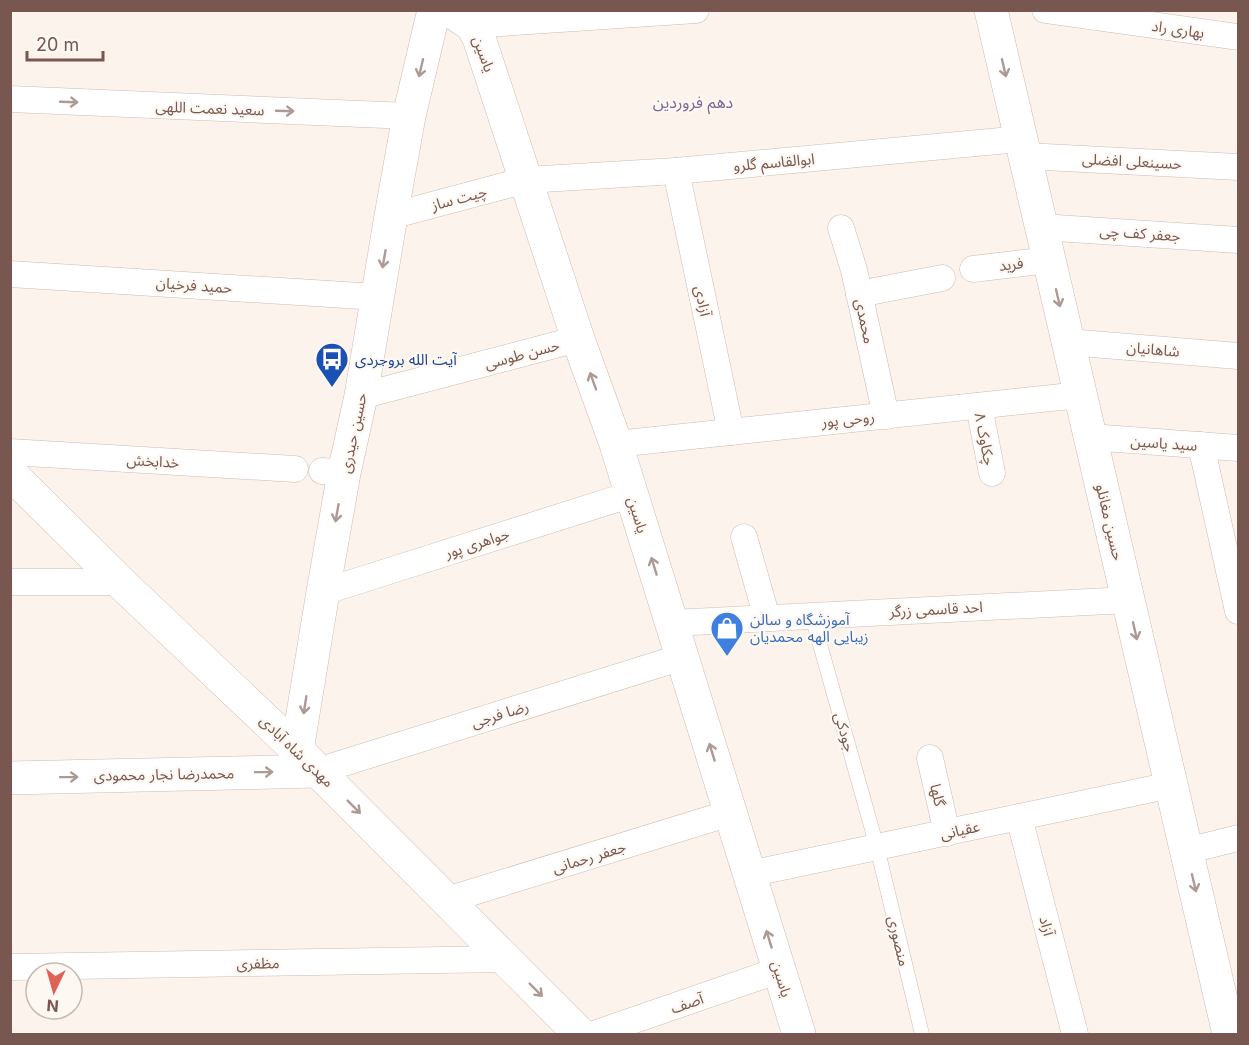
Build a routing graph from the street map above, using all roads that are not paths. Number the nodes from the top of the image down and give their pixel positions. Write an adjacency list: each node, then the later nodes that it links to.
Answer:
1 (434, 10): 8 (street, حسین حیدری, one-way to 8)
2 (696, 10): 5 (street)
3 (991, 10): 9 (street, حسین مغانلو, one-way to 9)
4 (1045, 10): 6 (street, بهاری راد)
5 (461, 18): 12 (street, یاسین)
6 (1239, 37)
7 (10, 99): 8 (street, سعید نعمت اللهی, one-way to 8)
8 (410, 116): 13 (street, حسین حیدری)
9 (1023, 147): 10 (street, حسینعلی افضلی); 11 (street, ابوالقاسم گلرو); 14 (street, حسین مغانلو)
10 (1239, 167)
11 (676, 171): 12 (street, ابوالقاسم گلرو); 30 (street, آزادی)
12 (526, 180): 13 (street, چیت ساز); 23 (street, یاسین)
13 (391, 216): 22 (street, حسین حیدری, one-way to 22)
14 (1041, 226): 16 (street, جعفر کف چی); 17 (street, حسین مغانلو)
15 (841, 228): 21 (street, محمدی)
16 (1239, 240)
17 (1049, 260): 18 (street, فرید); 24 (street, حسین مغانلو, one-way to 24)
18 (973, 269)
19 (10, 274): 22 (street, حمید فرخیان)
20 (942, 278): 21 (street)
21 (859, 294): 29 (street, محمدی)
22 (377, 297): 27 (street, حسین حیدری)
23 (578, 339): 27 (street, حسن طوسی); 32 (street, یاسین, one-way to 23)
24 (1068, 342): 25 (street, شاهانیان); 26 (street, حسین مغانلو)
25 (1239, 356)
26 (1080, 395): 28 (street, روحی پور); 31 (street, حسین مغانلو)
27 (361, 396): 43 (street, حسین حیدری, one-way to 43)
28 (979, 406): 29 (street, روحی پور); 38 (street, چکاوک ۸)
29 (886, 416): 30 (street, روحی پور)
30 (731, 432): 32 (street, روحی پور)
31 (1090, 437): 33 (street, سید یاسین); 44 (street, حسین مغانلو)
32 (616, 444): 39 (street, یاسین)
33 (1201, 445): 34 (street, سید یاسین); 45 (street)
34 (1239, 448)
35 (10, 452): 36 (street, خدابخش)
36 (295, 469)
37 (10, 473): 42 (street, مهدی شاه آبادی)
38 (992, 473)
39 (632, 494): 43 (street, جواهری پور); 48 (street, یاسین, one-way to 39)
40 (744, 537): 47 (street)
41 (10, 582): 42 (street)
42 (120, 582): 51 (street, مهدی شاه آبادی)
43 (323, 592): 51 (street, حسین حیدری, one-way to 51)
44 (1128, 600): 46 (street, احد قاسمی زرگر); 53 (street, حسین مغانلو, one-way to 53)
45 (1239, 611)
46 (812, 616): 47 (street, احد قاسمی زرگر); 58 (lane, جودکی)
47 (767, 618): 48 (street, احد قاسمی زرگر)
48 (672, 623): 49 (street, یاسین)
49 (682, 657): 51 (street, رضا فرجی); 54 (street, یاسین, one-way to 49)
50 (930, 758): 56 (street, گلها)
51 (308, 761): 52 (street, محمدرضا نجار محمودی, one-way to 51); 61 (street, مهدی شاه آبادی, one-way to 61)
52 (10, 778)
53 (1171, 785): 55 (street, عقیانی); 59 (street, حسین مغانلو)
54 (730, 813): 60 (street, یاسین); 61 (street, جعفر رحمانی)
55 (1019, 817): 56 (street, عقیانی); 69 (street, آزاد)
56 (947, 832): 58 (street, عقیانی)
57 (1239, 838): 59 (street)
58 (877, 847): 60 (street, عقیانی); 68 (lane, منصوری)
59 (1186, 851): 70 (street, حسین مغانلو, one-way to 70)
60 (749, 874): 64 (street, یاسین, one-way to 60)
61 (447, 900): 62 (street, مهدی شاه آبادی)
62 (505, 959): 63 (street, مظفری); 65 (street, مهدی شاه آبادی, one-way to 65)
63 (10, 967)
64 (779, 970): 66 (street, آصف); 67 (street, یاسین)
65 (580, 1035)
66 (594, 1035)
67 (799, 1035)
68 (922, 1035)
69 (1075, 1035)
70 (1228, 1035)

